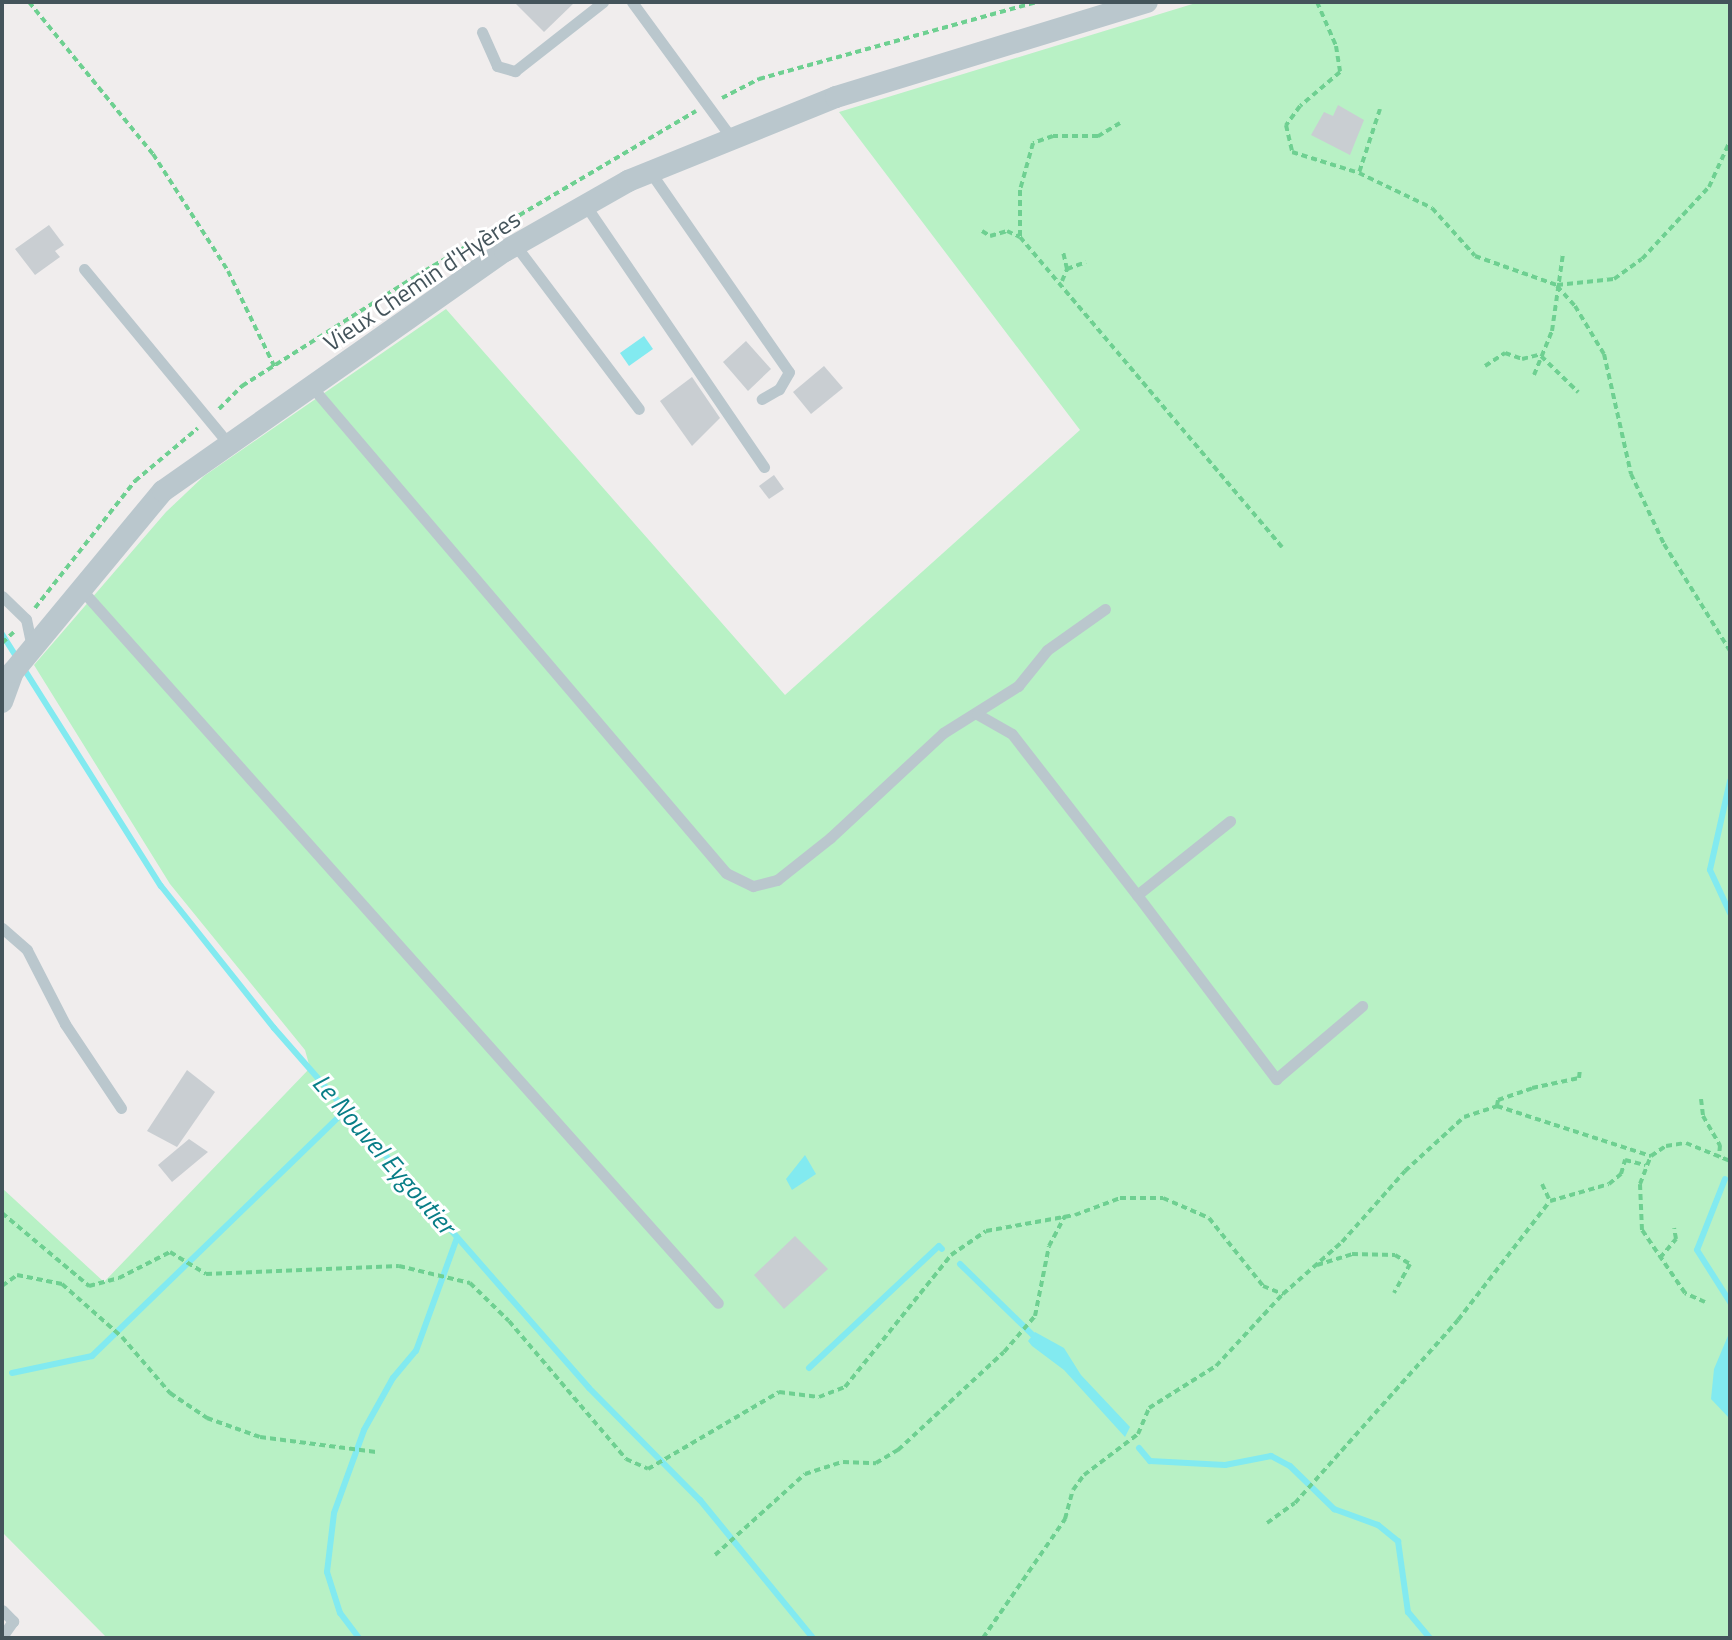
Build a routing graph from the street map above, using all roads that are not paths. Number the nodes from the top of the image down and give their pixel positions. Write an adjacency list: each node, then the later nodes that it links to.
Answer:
1 (603, 2): 4 (lane)
2 (632, 2): 5 (lane)
3 (1147, 2): 5 (street, Vieux Chemin d'Hyères)
4 (482, 32)
5 (733, 140): 6 (street, Vieux Chemin d'Hyères)
6 (651, 173): 7 (street, Vieux Chemin d'Hyères); 11 (lane)
7 (586, 206): 8 (street, Vieux Chemin d'Hyères); 14 (lane)
8 (516, 246): 10 (street, Vieux Chemin d'Hyères); 12 (lane)
9 (84, 269): 13 (lane)
10 (312, 387): 13 (street, Vieux Chemin d'Hyères); 20 (lane)
11 (762, 399)
12 (639, 409)
13 (229, 444): 15 (street, Vieux Chemin d'Hyères)
14 (764, 467)
15 (80, 588): 18 (street, Vieux Chemin d'Hyères); 26 (lane)
16 (2, 596): 18 (lane)
17 (1105, 609): 20 (lane)
18 (32, 649): 19 (street, Vieux Chemin d'Hyères)
19 (2, 702)
20 (977, 714): 22 (lane)
21 (1230, 821): 22 (lane)
22 (1137, 895): 24 (lane)
23 (2, 928): 25 (lane)
24 (1362, 1006)
25 (121, 1108)
26 (718, 1303)
27 (2, 1610): 28 (lane)
28 (2, 1637)

